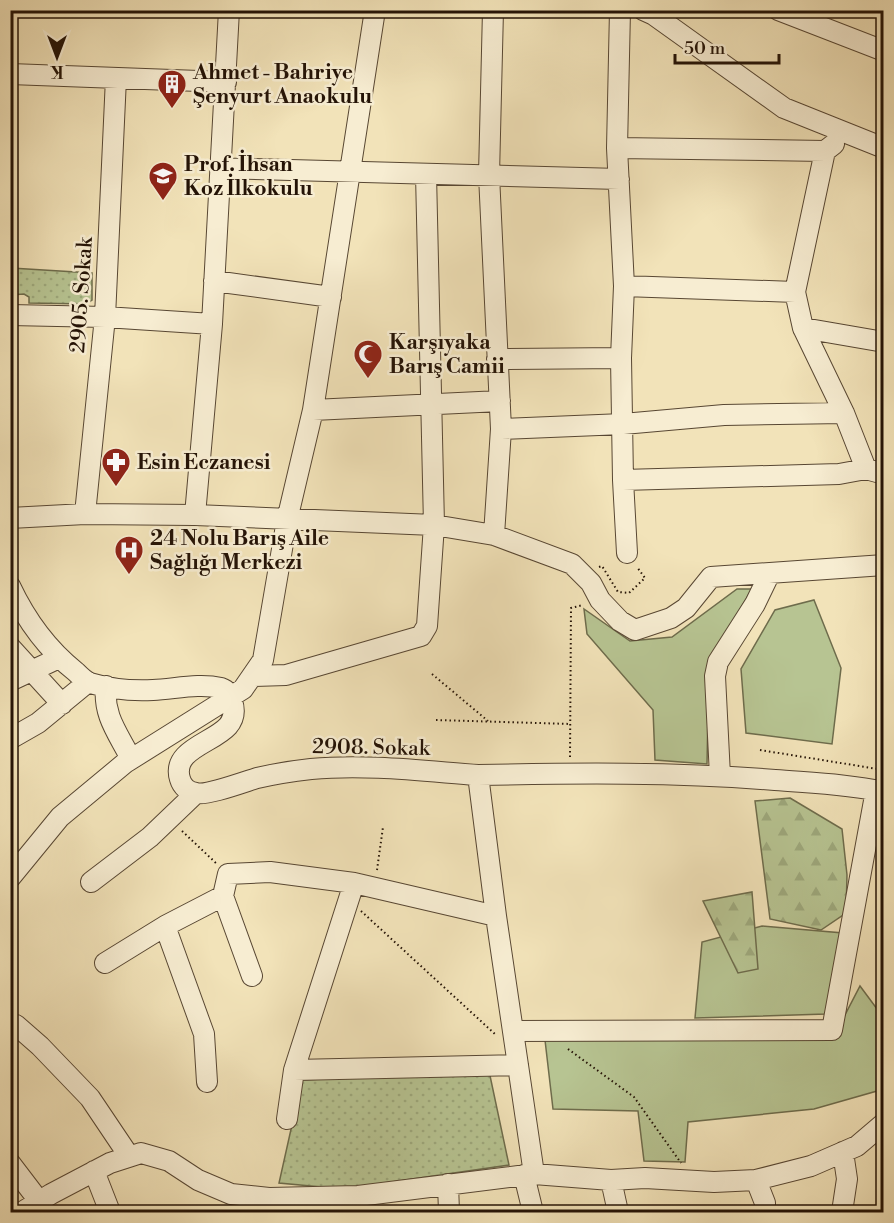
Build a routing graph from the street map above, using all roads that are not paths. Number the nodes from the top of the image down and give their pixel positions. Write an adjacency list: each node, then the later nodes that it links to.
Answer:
1 (229, 10): 10 (street)
2 (375, 10): 16 (street)
3 (493, 10): 18 (street)
4 (620, 10): 12 (street)
5 (643, 10): 11 (street)
6 (778, 10): 7 (street)
7 (884, 51)
8 (10, 74): 9 (street)
9 (116, 78): 10 (street); 25 (street, 2905. Sokak)
10 (226, 82): 15 (street)
11 (849, 135): 13 (street); 14 (street)
12 (618, 148): 14 (street); 19 (street)
13 (884, 148)
14 (825, 151): 22 (street)
15 (220, 168): 16 (street); 20 (street)
16 (350, 172): 17 (street); 23 (street)
17 (426, 174): 18 (street); 32 (street)
18 (489, 175): 19 (street); 29 (street)
19 (619, 179): 21 (street)
20 (214, 281): 23 (street); 26 (street)
21 (624, 286): 22 (street); 30 (street)
22 (795, 291): 27 (street)
23 (331, 297): 33 (street)
24 (10, 315): 25 (street)
25 (105, 317): 26 (street); 39 (street, 2905. Sokak)
26 (212, 324): 40 (street)
27 (803, 328): 28 (street); 34 (street)
28 (884, 342)
29 (497, 358): 30 (street); 31 (street)
30 (621, 358): 35 (street)
31 (500, 401): 32 (street); 36 (street)
32 (431, 405): 33 (street); 43 (street)
33 (313, 410): 42 (street)
34 (844, 413): 35 (street); 37 (street)
35 (623, 424): 36 (street); 38 (street)
36 (501, 429): 44 (street)
37 (875, 471): 38 (street)
38 (623, 480): 45 (street)
39 (85, 514): 40 (street); 41 (street)
40 (195, 514): 42 (street)
41 (10, 518)
42 (287, 520): 43 (street); 52 (street)
43 (434, 525): 44 (street); 52 (street)
44 (494, 535): 47 (street)
45 (627, 553)
46 (884, 565): 47 (street)
47 (770, 573): 60 (street)
48 (13, 599): 50 (street)
49 (10, 647): 51 (street)
50 (59, 658): 51 (street); 54 (street)
51 (32, 671): 53 (street); 56 (street)
52 (254, 676): 55 (street)
53 (10, 681)
54 (97, 684): 55 (street); 56 (street); 58 (street)
55 (231, 698): 58 (street); 62 (street)
56 (62, 704): 57 (street)
57 (10, 739)
58 (131, 759): 63 (street)
59 (478, 775): 60 (street, 2908. Sokak); 62 (street, 2908. Sokak); 67 (street)
60 (720, 776): 61 (street, 2908. Sokak)
61 (880, 791): 72 (street)
62 (196, 793): 64 (street)
63 (10, 878)
64 (91, 882)
65 (352, 891): 66 (street); 67 (street); 74 (street)
66 (223, 896): 68 (street); 70 (street)
67 (496, 916): 72 (street)
68 (165, 926): 69 (street); 75 (street)
69 (105, 963)
70 (252, 976)
71 (16, 1025): 79 (street)
72 (513, 1031): 73 (street)
73 (517, 1059): 74 (street); 82 (street)
74 (294, 1070): 76 (street)
75 (207, 1082)
76 (287, 1119)
77 (884, 1123): 78 (street)
78 (843, 1152): 84 (street); 95 (street)
79 (129, 1156): 81 (street); 87 (street)
80 (10, 1163): 86 (street)
81 (94, 1171): 86 (street); 89 (street)
82 (529, 1174): 83 (street); 85 (street); 92 (street)
83 (611, 1180): 84 (street); 93 (street)
84 (756, 1180): 94 (street)
85 (448, 1184): 87 (street); 91 (street)
86 (39, 1201): 88 (street)
87 (358, 1204): 90 (street)
88 (22, 1212)
89 (110, 1212)
90 (337, 1212)
91 (449, 1212)
92 (533, 1212)
93 (618, 1212)
94 (764, 1212)
95 (842, 1212)

